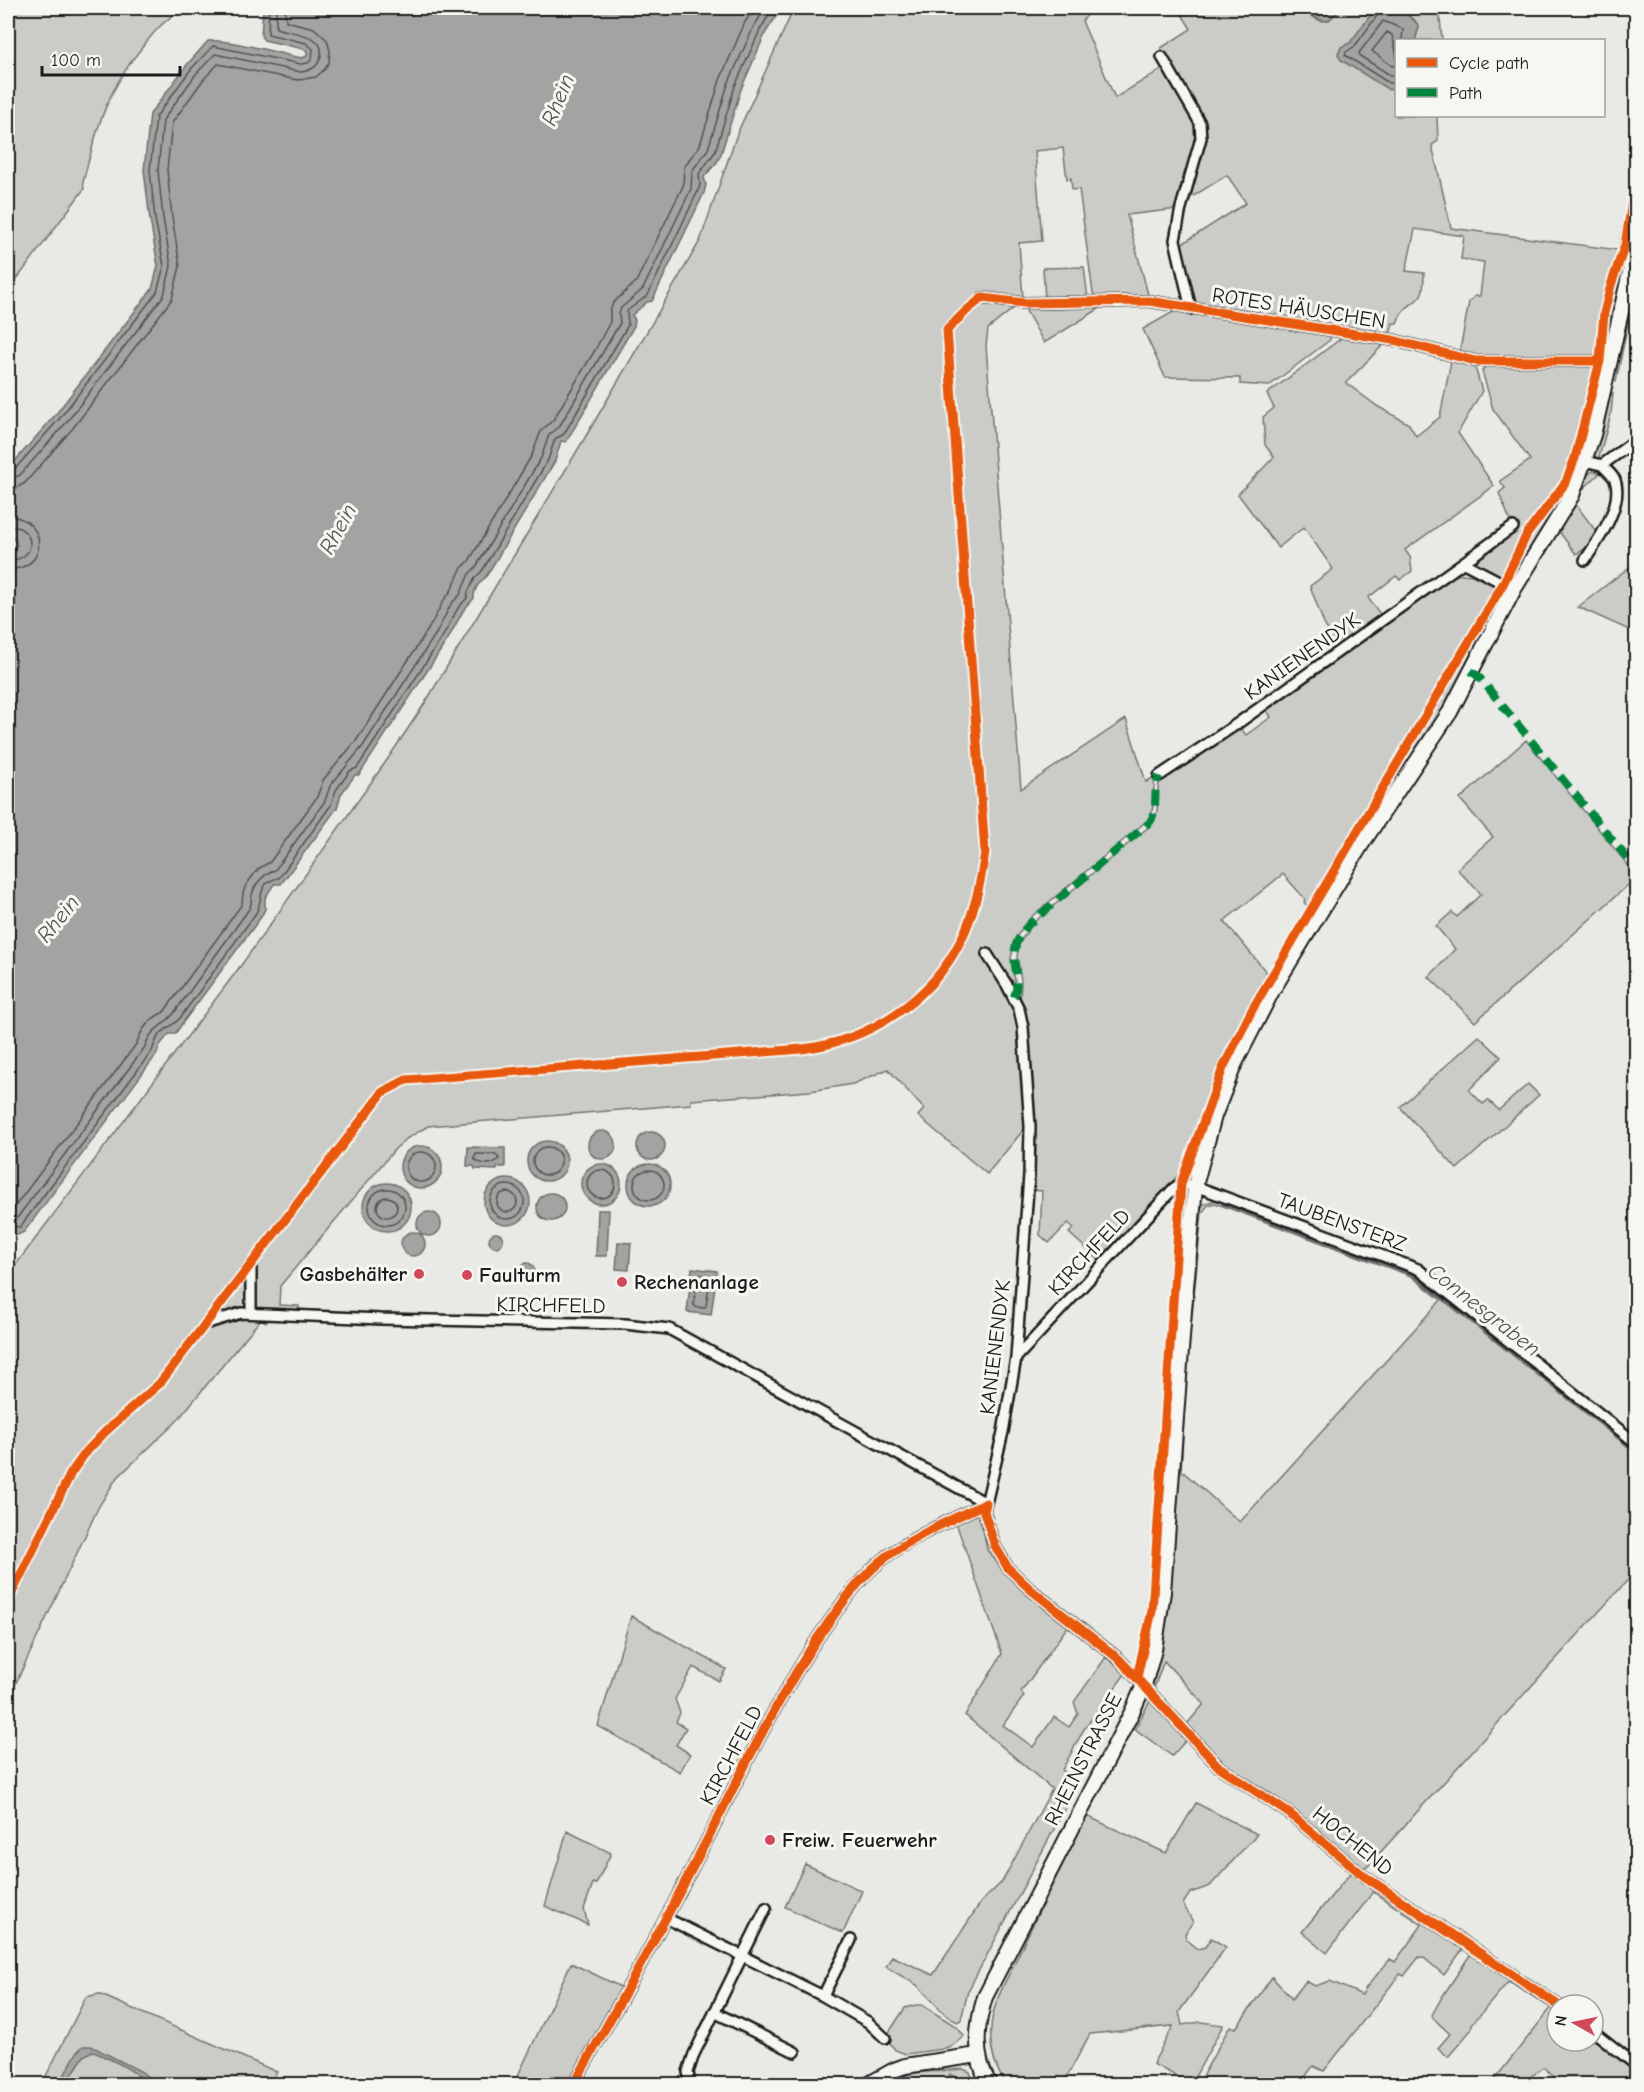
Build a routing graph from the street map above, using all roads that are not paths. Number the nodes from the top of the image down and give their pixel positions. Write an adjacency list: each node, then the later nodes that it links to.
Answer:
1 (1162, 57): 4 (street, ROTES HÄUSCHEN)
2 (1636, 246): 5 (main road, RHEINSTRASSE)
3 (982, 298): 4 (street, ROTES HÄUSCHEN)
4 (1191, 309): 5 (street, ROTES HÄUSCHEN)
5 (1609, 361): 7 (main road, RHEINSTRASSE)
6 (1636, 440): 8 (street)
7 (1585, 460): 8 (street); 12 (main road, RHEINSTRASSE)
8 (1602, 465): 10 (street)
9 (1513, 527): 11 (street, KANIENENDYK)
10 (1585, 560)
11 (1464, 563): 12 (street); 13 (street, KANIENENDYK)
12 (1514, 589): 15 (main road, RHEINSTRASSE)
13 (1159, 776)
14 (987, 954): 19 (street, KANIENENDYK)
15 (1195, 1186): 19 (street, KIRCHFELD); 20 (street, TAUBENSTERZ); 22 (main road, RHEINSTRASSE)
16 (251, 1266): 17 (street)
17 (251, 1313): 18 (street, KIRCHFELD); 21 (street, KIRCHFELD)
18 (208, 1323)
19 (1016, 1358): 21 (street, KANIENENDYK)
20 (1636, 1443)
21 (986, 1503): 22 (street, KANIENENDYK); 24 (street, KIRCHFELD)
22 (1143, 1685): 28 (street, HOCHEND); 33 (main road, RHEINSTRASSE)
23 (766, 1908): 26 (street)
24 (666, 1918): 26 (street); 35 (street, KIRCHFELD)
25 (851, 1940): 27 (street)
26 (743, 1956): 27 (street); 29 (street)
27 (823, 1996): 30 (street)
28 (1545, 1996)
29 (714, 2012): 32 (street); 36 (street)
30 (885, 2038)
31 (1605, 2040): 34 (street)
32 (795, 2052)
33 (978, 2055): 37 (main road); 38 (main road, RHEINSTRASSE)
34 (1636, 2065)
35 (574, 2085)
36 (690, 2085)
37 (869, 2085)
38 (989, 2085)

